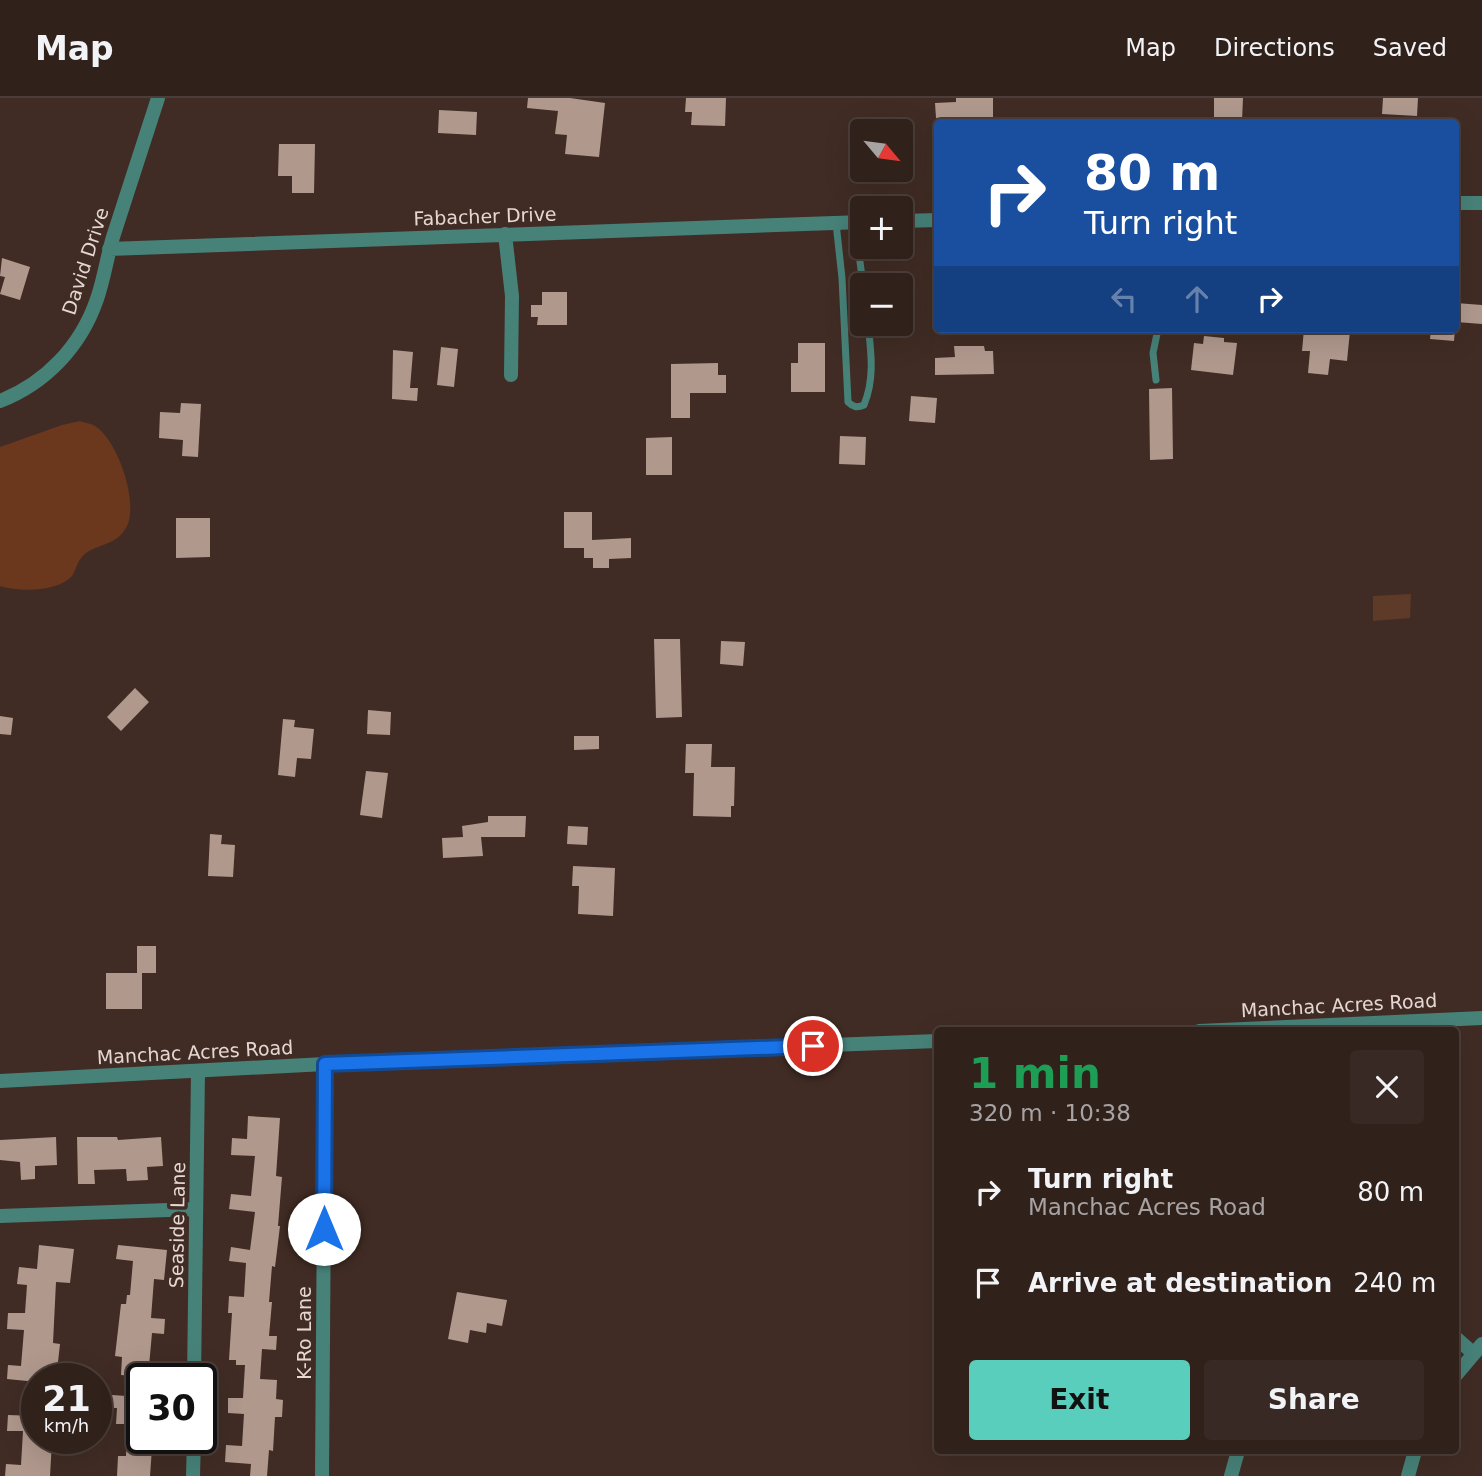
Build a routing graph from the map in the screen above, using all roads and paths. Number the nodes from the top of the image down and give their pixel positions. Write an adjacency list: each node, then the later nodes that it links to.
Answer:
1 (158, 98): 9 (street, David Drive)
2 (1482, 202): 3 (street)
3 (1459, 203)
4 (934, 220): 5 (street)
5 (913, 221)
6 (850, 222): 7 (street, Fabacher Drive)
7 (836, 223): 8 (street, Fabacher Drive); 11 (lane)
8 (505, 234): 9 (street, Fabacher Drive); 12 (street)
9 (109, 249): 14 (street, David Drive)
10 (1157, 333): 13 (lane)
11 (869, 336)
12 (512, 375)
13 (1156, 380)
14 (0, 401)
15 (1482, 1018): 16 (street, Manchac Acres Road)
16 (1435, 1025): 17 (street, Manchac Acres Road)
17 (1356, 1027)
18 (934, 1041): 19 (street, Manchac Acres Road)
19 (325, 1064): 20 (street, Manchac Acres Road); 32 (street, K-Ro Lane)
20 (198, 1071): 21 (street, Manchac Acres Road); 22 (street, Seaside Lane)
21 (0, 1081)
22 (196, 1209): 23 (street); 26 (street, Seaside Lane)
23 (0, 1216)
24 (1459, 1339): 25 (street)
25 (1477, 1348): 27 (street)
26 (194, 1363)
27 (1459, 1371)
28 (194, 1454): 31 (street)
29 (1237, 1454): 33 (street)
30 (1414, 1454): 34 (street)
31 (193, 1476)
32 (322, 1476)
33 (1231, 1476)
34 (1408, 1476)

